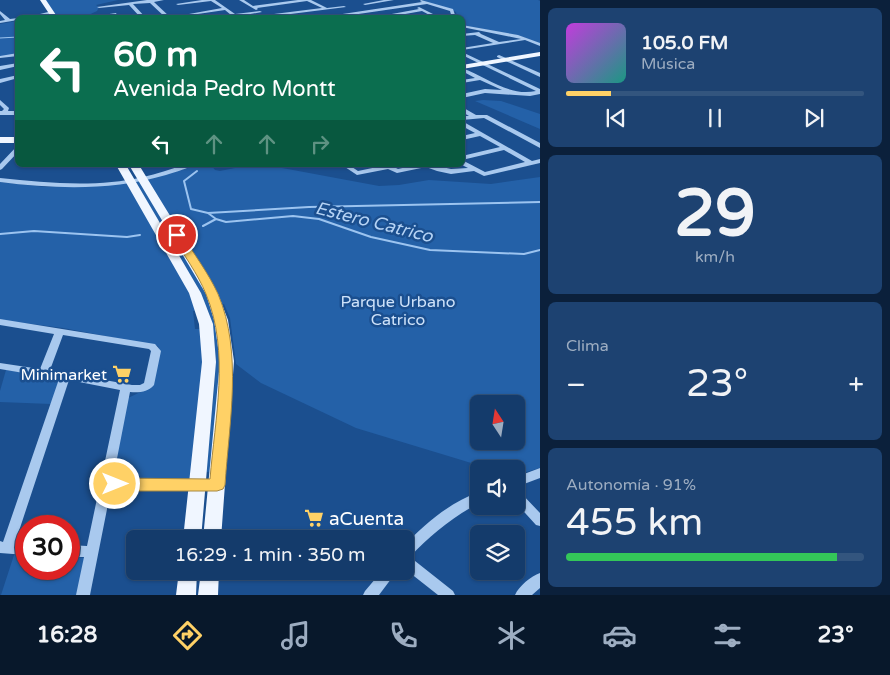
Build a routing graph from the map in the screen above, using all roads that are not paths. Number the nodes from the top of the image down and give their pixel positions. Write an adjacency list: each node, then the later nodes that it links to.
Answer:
1 (35, 0): 34 (main road)
2 (43, 0): 35 (main road)
3 (162, 0): 11 (street)
4 (173, 0): 16 (street)
5 (212, 0): 16 (street); 24 (street)
6 (255, 0): 12 (street)
7 (308, 0): 17 (street); 25 (street)
8 (357, 0): 18 (street)
9 (394, 0): 18 (street); 19 (street)
10 (421, 0): 13 (street)
11 (150, 1): 15 (street); 38 (street)
12 (242, 1): 23 (street)
13 (426, 2): 19 (street); 46 (street)
14 (338, 3): 21 (street)
15 (130, 4): 20 (street); 37 (street)
16 (178, 4): 32 (street)
17 (275, 4): 23 (street); 31 (street)
18 (365, 4): 26 (street)
19 (409, 5): 26 (street); 27 (street)
20 (109, 6): 22 (street); 36 (street)
21 (344, 6): 25 (street); 30 (street)
22 (99, 7)
23 (252, 7): 29 (street)
24 (226, 9): 32 (street); 39 (street)
25 (326, 9): 31 (street)
26 (376, 10): 30 (street)
27 (423, 10): 33 (street); 45 (street)
28 (0, 12): 48 (street)
29 (260, 12): 39 (street); 40 (street)
30 (355, 12): 42 (street); 43 (street)
31 (292, 13): 41 (street)
32 (191, 14)
33 (395, 14): 44 (street)
34 (44, 15)
35 (53, 15)
36 (117, 15)
37 (141, 15)
38 (166, 15)
39 (234, 15)
40 (265, 15)
41 (280, 15)
42 (342, 15)
43 (360, 15)
44 (389, 15)
45 (433, 15)
46 (453, 15)
47 (15, 20): 48 (street)
48 (9, 21): 49 (street)
49 (0, 22)
50 (465, 27): 51 (street)
51 (486, 31): 52 (street); 54 (street)
52 (475, 34): 53 (street); 56 (street)
53 (465, 35)
54 (525, 39): 56 (street); 58 (street)
55 (470, 43): 57 (street)
56 (497, 44): 57 (street)
57 (478, 47): 59 (street)
58 (540, 47): 63 (main road)
59 (465, 49)
60 (465, 54): 65 (street)
61 (540, 54): 66 (main road)
62 (15, 56): 64 (street)
63 (499, 56): 65 (main road); 66 (street)
64 (0, 57)
65 (476, 60): 67 (main road); 68 (street)
66 (507, 60): 68 (main road); 73 (street)
67 (465, 62)
68 (484, 64): 70 (main road); 78 (street)
69 (15, 65): 71 (street)
70 (465, 67)
71 (0, 68)
72 (465, 70): 75 (street)
73 (540, 75)
74 (15, 77): 76 (street)
75 (481, 78): 77 (street); 79 (street)
76 (0, 81)
77 (465, 81)
78 (540, 92): 80 (street)
79 (512, 94): 80 (street); 81 (street)
80 (530, 94): 82 (street)
81 (465, 95)
82 (540, 99)
83 (0, 102): 85 (street)
84 (465, 112): 87 (street)
85 (2, 113): 86 (street)
86 (15, 113)
87 (474, 116): 88 (street); 96 (street)
88 (465, 118)
89 (465, 125): 92 (street)
90 (0, 133): 91 (main road)
91 (15, 134)
92 (480, 134): 93 (street); 97 (street)
93 (465, 137)
94 (0, 140): 95 (main road)
95 (15, 140)
96 (540, 146)
97 (506, 148): 99 (street); 104 (street)
98 (15, 151): 100 (street)
99 (465, 159)
100 (8, 160): 101 (street); 113 (street)
101 (15, 161)
102 (540, 161): 104 (street)
103 (465, 162): 114 (street)
104 (531, 163): 114 (street)
105 (124, 167): 116 (main road)
106 (134, 167): 116 (main road)
107 (184, 167): 116 (street)
108 (348, 167): 109 (street)
109 (381, 167)
110 (388, 167): 111 (street)
111 (417, 167)
112 (431, 167): 114 (street)
113 (0, 168)
114 (474, 169)
115 (0, 180): 116 (street)
116 (137, 180): 126 (main road); 127 (main road)
117 (0, 322): 118 (street)
118 (60, 330): 120 (street); 122 (street)
119 (1, 369): 120 (street)
120 (44, 372): 121 (street)
121 (65, 376): 122 (street); 134 (street)
122 (126, 388): 125 (street)
123 (540, 473): 124 (street)
124 (525, 479)
125 (106, 484): 126 (street); 136 (street)
126 (197, 485): 127 (street); 131 (main road)
127 (217, 485): 132 (main road)
128 (470, 503): 133 (street)
129 (525, 505): 130 (street)
130 (540, 521)
131 (193, 530)
132 (213, 530)
133 (414, 543)
134 (4, 548)
135 (80, 551): 136 (street)
136 (92, 552): 142 (street)
137 (414, 568): 146 (street)
138 (540, 579): 147 (street)
139 (187, 580): 143 (main road)
140 (209, 580): 144 (main road)
141 (382, 580): 145 (street)
142 (83, 595)
143 (186, 595)
144 (208, 595)
145 (370, 595)
146 (448, 595)
147 (522, 595)

